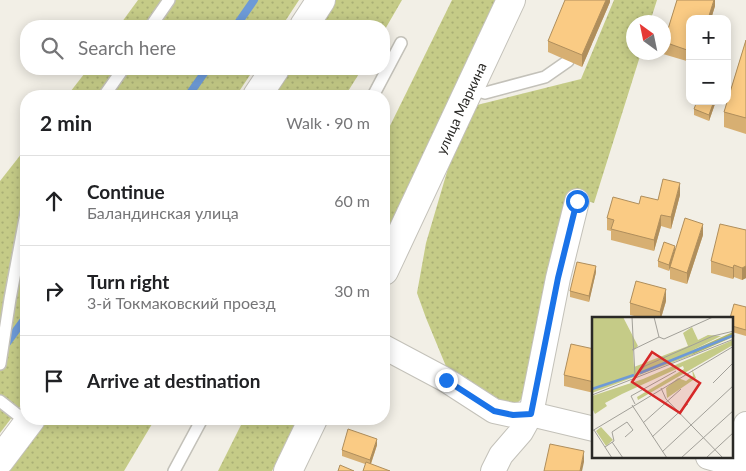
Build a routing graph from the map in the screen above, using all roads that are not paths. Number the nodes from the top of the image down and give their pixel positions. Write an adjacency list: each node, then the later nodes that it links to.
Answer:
1 (168, 0): 4 (lane)
2 (321, 0): 5 (street)
3 (511, 0): 12 (street, улица Маркина)
4 (155, 20)
5 (308, 20)
6 (401, 43): 8 (lane)
7 (568, 61): 12 (lane)
8 (390, 64)
9 (119, 75): 13 (lane)
10 (271, 75): 14 (street)
11 (384, 75): 15 (lane)
12 (470, 89): 18 (street, улица Маркина)
13 (108, 90)
14 (261, 90)
15 (376, 90)
16 (577, 201): 23 (street)
17 (20, 245): 20 (lane)
18 (390, 258)
19 (390, 350): 23 (street)
20 (0, 364)
21 (0, 401): 22 (lane)
22 (20, 414)
23 (531, 414): 28 (street); 34 (street)
24 (746, 424): 31 (street)
25 (27, 425): 30 (street)
26 (199, 425): 32 (lane)
27 (310, 425): 33 (street)
28 (592, 429)
29 (711, 458): 31 (street)
30 (0, 460)
31 (737, 468)
32 (174, 471)
33 (288, 471)
34 (493, 471)

